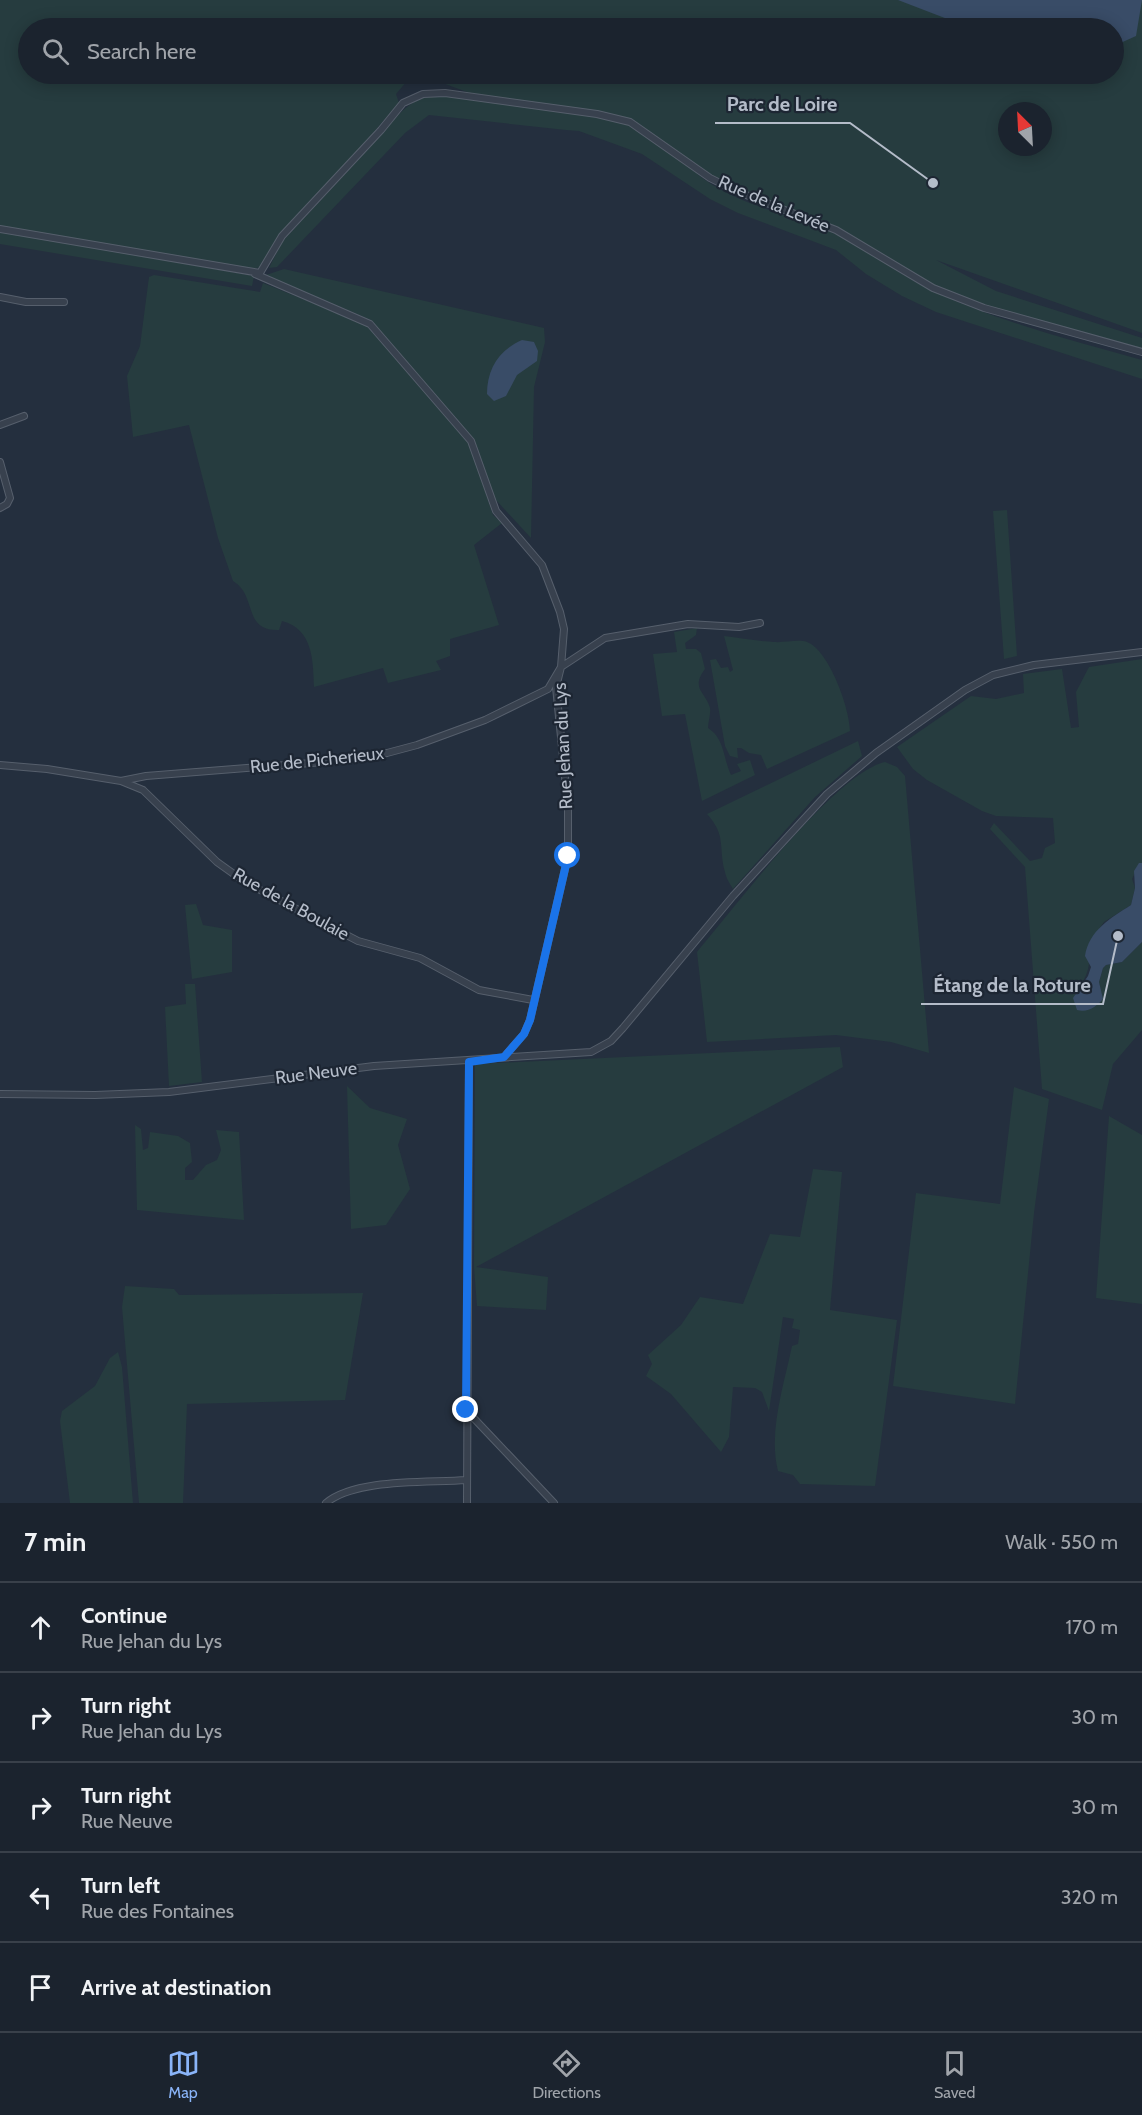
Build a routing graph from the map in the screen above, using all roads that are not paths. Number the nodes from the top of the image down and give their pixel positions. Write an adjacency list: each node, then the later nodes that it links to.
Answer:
1 (0, 229): 2 (street, Rue Jehan du Lys)
2 (254, 274): 5 (street, Rue de la Levée); 12 (street, Rue Jehan du Lys)
3 (0, 297): 4 (street)
4 (64, 302)
5 (1142, 352)
6 (24, 416): 7 (street)
7 (0, 425)
8 (0, 462): 9 (street)
9 (0, 508)
10 (760, 623): 12 (street)
11 (1142, 652): 18 (street, Rue Neuve)
12 (561, 667): 14 (street, Rue de Picherieux); 17 (street, Rue Jehan du Lys)
13 (0, 765): 15 (street, Rue de la Boulaie)
14 (152, 776): 15 (street, Rue de Picherieux); 16 (street)
15 (121, 781): 16 (street, Rue de la Boulaie)
16 (146, 792): 17 (street, Rue de la Boulaie)
17 (533, 1000): 18 (street, Rue Jehan du Lys)
18 (504, 1057): 19 (street, Rue Neuve)
19 (469, 1062): 20 (street, Rue Neuve); 21 (street)
20 (0, 1094)
21 (466, 1410): 22 (street); 25 (street)
22 (466, 1480): 23 (street); 24 (street)
23 (326, 1503)
24 (467, 1503)
25 (554, 1503)

